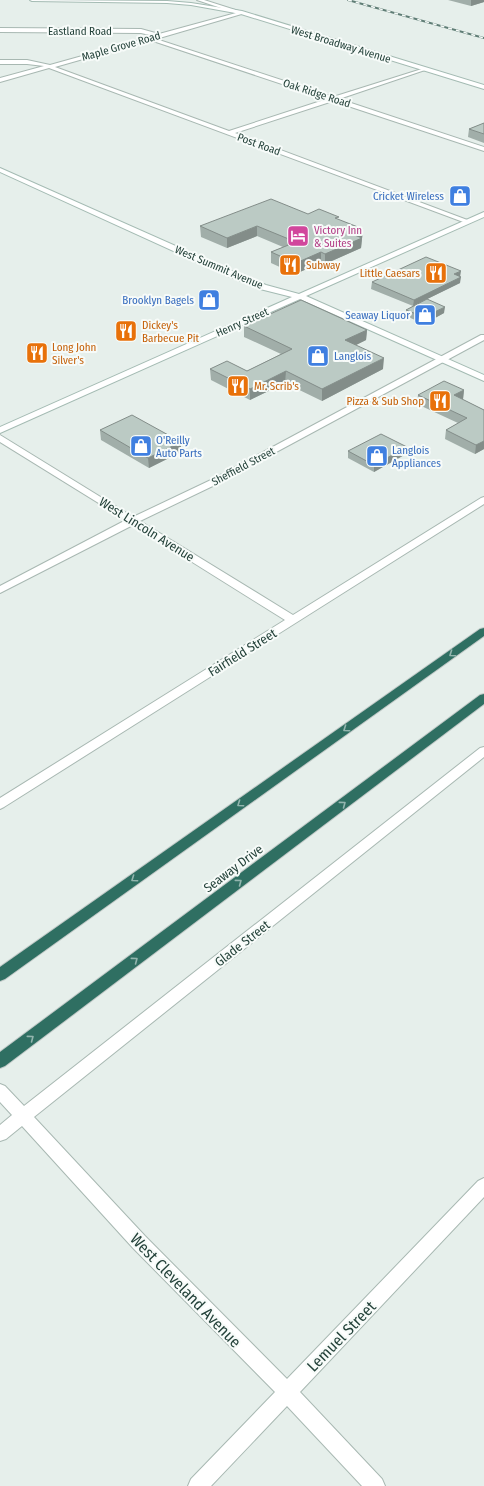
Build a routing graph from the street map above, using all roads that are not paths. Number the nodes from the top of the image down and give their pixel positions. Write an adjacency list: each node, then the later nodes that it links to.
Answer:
1 (32, 0): 3 (street)
2 (199, 0): 4 (street, West Broadway Avenue)
3 (168, 1): 4 (street)
4 (242, 14): 6 (street, Maple Grove Road); 10 (street, West Broadway Avenue)
5 (0, 30): 6 (street, Eastland Road)
6 (158, 36): 7 (street, Maple Grove Road)
7 (149, 38): 9 (street, Maple Grove Road); 13 (street, Oak Ridge Road)
8 (0, 62): 9 (street, Post Road)
9 (49, 66): 11 (street, Maple Grove Road); 14 (street, Post Road)
10 (423, 69): 12 (street, West Broadway Avenue); 13 (street)
11 (0, 80)
12 (484, 87)
13 (334, 99): 14 (street); 15 (street, Oak Ridge Road)
14 (230, 134): 18 (street, Post Road)
15 (484, 149)
16 (0, 170): 19 (street, West Summit Avenue)
17 (484, 214): 18 (street, Henry Street)
18 (468, 222): 19 (street, Henry Street)
19 (299, 296): 21 (street, West Summit Avenue); 23 (street, Henry Street)
20 (484, 337): 21 (street, Sheffield Street)
21 (442, 359): 22 (street, West Summit Avenue); 26 (street, Sheffield Street)
22 (484, 378)
23 (0, 430)
24 (0, 438): 26 (street, West Lincoln Avenue)
25 (484, 500): 28 (street, Fairfield Street)
26 (134, 520): 27 (street, Sheffield Street); 28 (street, West Lincoln Avenue)
27 (0, 590)
28 (293, 620): 32 (street, Fairfield Street)
29 (484, 631): 33 (highway, one-way to 33)
30 (484, 698): 34 (highway, Seaway Drive, one-way to 30)
31 (484, 751): 36 (street, Glade Street)
32 (0, 804)
33 (0, 975)
34 (0, 1061)
35 (0, 1091): 36 (street, West Cleveland Avenue)
36 (23, 1116): 37 (street, Glade Street); 39 (street, West Cleveland Avenue)
37 (0, 1134)
38 (484, 1186): 39 (street, Lemuel Street)
39 (288, 1392): 40 (street, Lemuel Street); 41 (street, West Cleveland Avenue)
40 (198, 1486)
41 (375, 1486)

